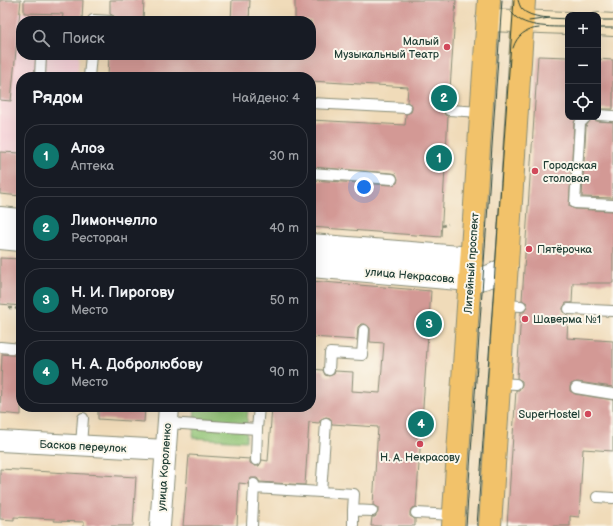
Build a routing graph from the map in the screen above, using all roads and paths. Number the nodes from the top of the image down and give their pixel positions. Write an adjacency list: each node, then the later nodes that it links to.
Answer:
1 (488, 10): 2 (main road); 13 (main road, Литейный проспект)
2 (523, 10): 3 (main road); 29 (main road)
3 (565, 22)
4 (601, 24): 5 (main road)
5 (613, 25)
6 (41, 60): 8 (lane)
7 (90, 60): 9 (lane)
8 (40, 72)
9 (89, 72)
10 (316, 103): 11 (lane)
11 (406, 108)
12 (449, 110): 13 (lane)
13 (481, 112): 27 (main road, Литейный проспект)
14 (601, 115): 15 (lane)
15 (613, 116)
16 (582, 120): 19 (lane)
17 (316, 173): 18 (lane)
18 (392, 179)
19 (613, 205)
20 (0, 218): 21 (street)
21 (16, 220)
22 (448, 224): 23 (path)
23 (442, 226)
24 (0, 238): 25 (street)
25 (16, 240)
26 (316, 246): 27 (street, улица Некрасова)
27 (472, 258): 30 (main road, Литейный проспект)
28 (316, 267): 30 (street, улица Некрасова)
29 (507, 267): 30 (street, улица Некрасова); 60 (main road)
30 (470, 280): 56 (main road, Литейный проспект)
31 (9, 308): 32 (path)
32 (16, 309)
33 (569, 310): 34 (lane)
34 (613, 311)
35 (364, 330): 38 (lane)
36 (0, 347): 37 (lane)
37 (16, 349)
38 (329, 370)
39 (576, 388): 40 (lane)
40 (613, 394)
41 (259, 412): 45 (lane)
42 (168, 415): 45 (lane); 48 (street, улица Короленко)
43 (83, 418): 47 (lane)
44 (326, 423): 50 (lane)
45 (257, 430): 49 (lane)
46 (0, 441): 47 (street, Басков переулок)
47 (81, 445): 48 (street, Басков переулок)
48 (166, 450): 57 (street, улица Короленко)
49 (256, 460)
50 (321, 492): 53 (lane); 58 (lane)
51 (597, 498): 52 (lane)
52 (613, 498)
53 (353, 510): 54 (lane); 59 (lane)
54 (372, 511)
55 (416, 513): 56 (lane)
56 (453, 521)
57 (160, 526)
58 (252, 526)
59 (353, 526)
60 (490, 526)

